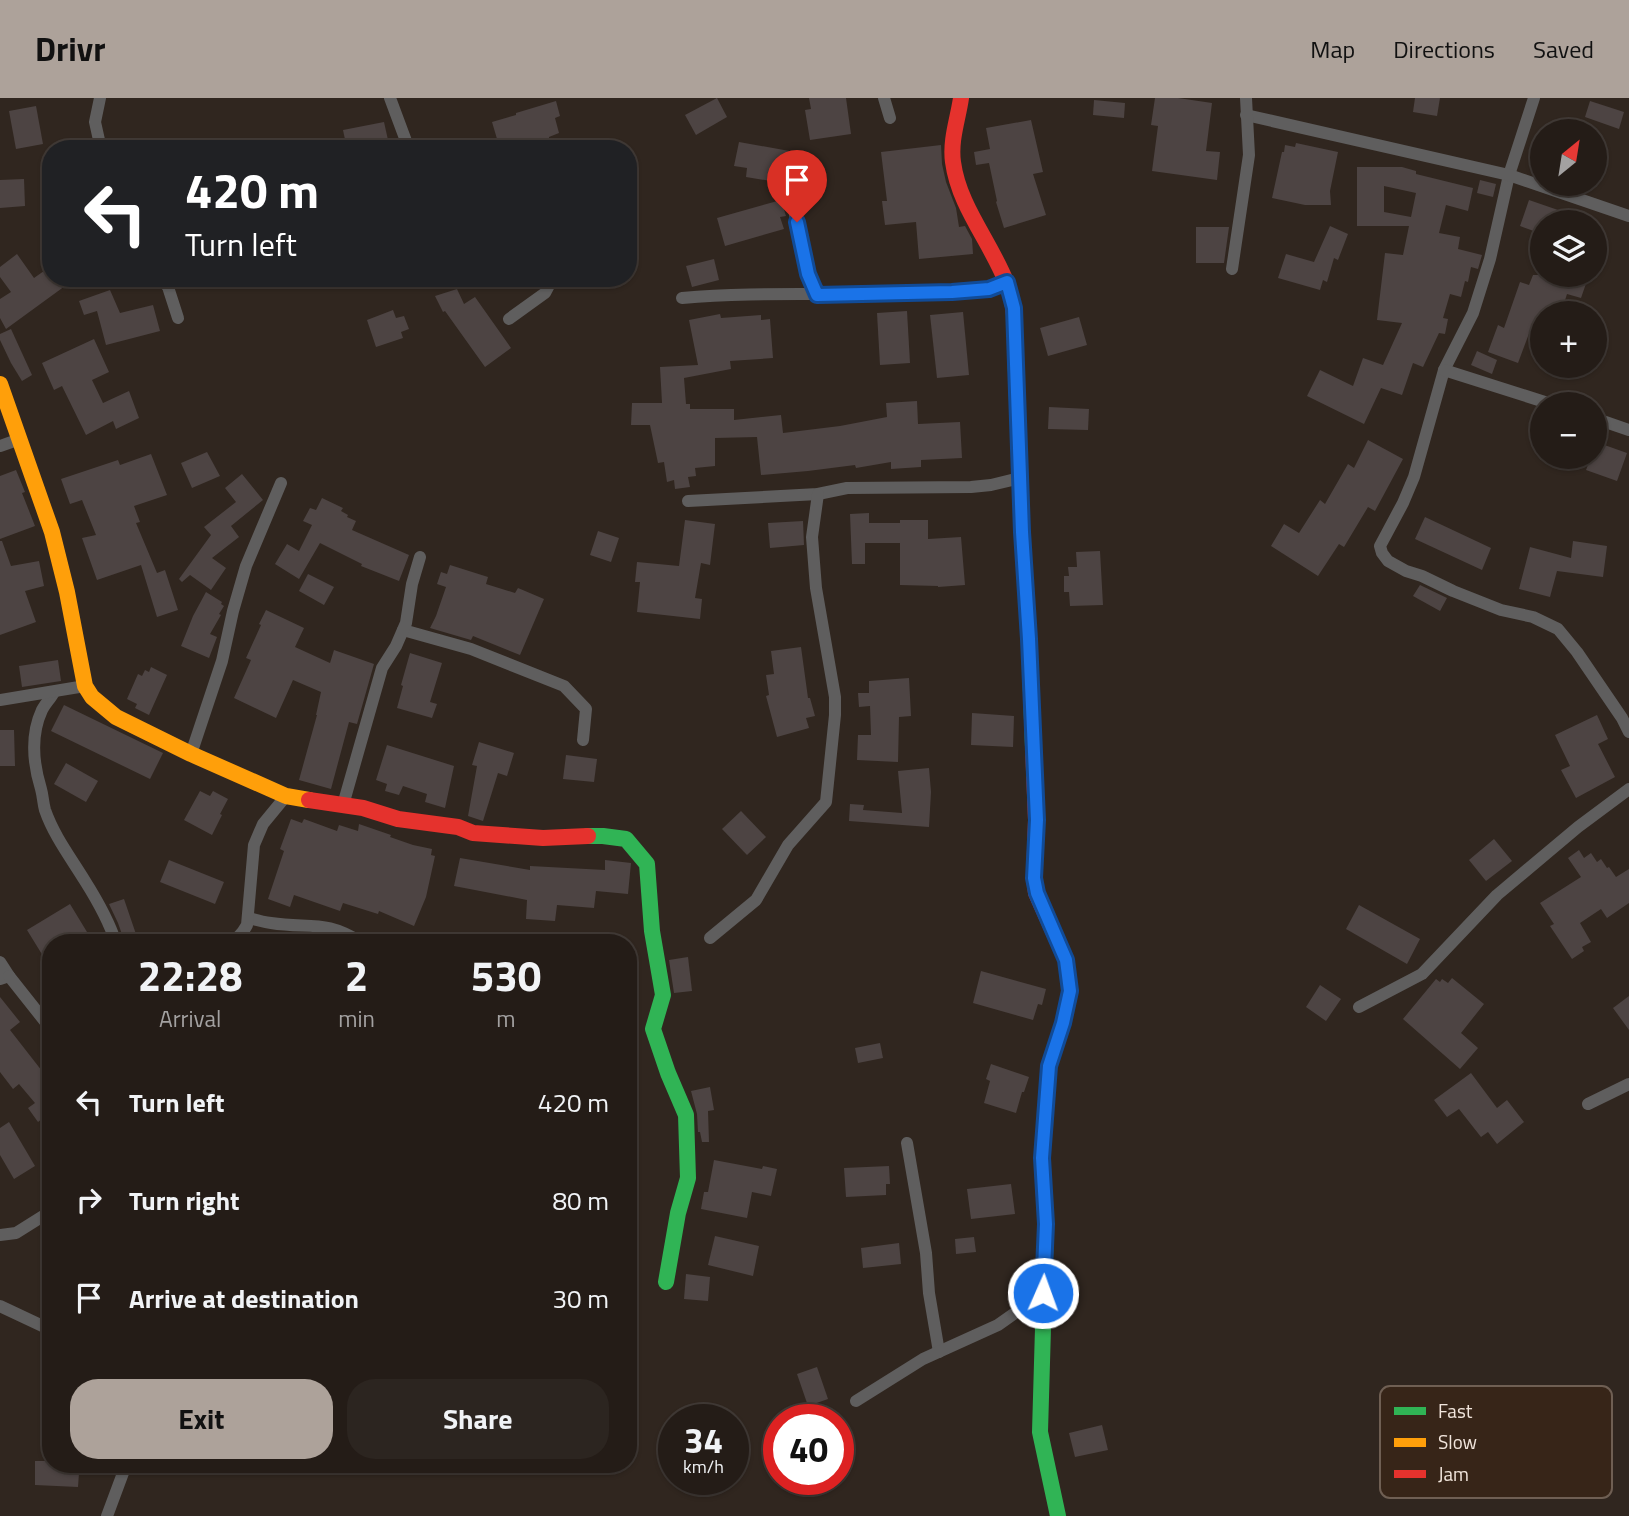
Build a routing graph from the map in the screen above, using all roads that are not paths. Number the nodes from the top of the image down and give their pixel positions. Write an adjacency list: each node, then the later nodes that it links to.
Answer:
1 (100, 98): 9 (street)
2 (390, 98): 10 (street)
3 (884, 98): 8 (street)
4 (961, 98): 15 (street)
5 (1246, 98): 7 (street)
6 (1534, 98): 11 (street)
7 (1246, 115): 11 (street); 14 (street)
8 (890, 118)
9 (99, 140)
10 (406, 140)
11 (1509, 174): 13 (street); 22 (street)
12 (789, 181): 18 (street)
13 (1629, 216)
14 (1232, 269)
15 (1007, 282): 18 (street); 29 (street)
16 (169, 287): 20 (street)
17 (548, 287): 21 (street)
18 (817, 295): 19 (street)
19 (682, 298)
20 (178, 318)
21 (509, 319)
22 (1444, 370): 24 (street); 38 (street)
23 (0, 384): 27 (street)
24 (1530, 397)
25 (1607, 422): 26 (street)
26 (1629, 430)
27 (20, 439): 28 (street); 35 (street)
28 (0, 446)
29 (1020, 478): 31 (street); 59 (street)
30 (281, 483): 40 (street)
31 (818, 494): 32 (street); 48 (street)
32 (688, 502)
33 (420, 557): 34 (street)
34 (403, 630): 39 (street); 43 (street)
35 (85, 686): 36 (street); 40 (street)
36 (54, 692): 37 (street); 45 (street)
37 (0, 700)
38 (1629, 732)
39 (583, 740)
40 (191, 754): 42 (street)
41 (1629, 789): 51 (street)
42 (286, 796): 43 (street); 44 (street)
43 (343, 805): 58 (street)
44 (249, 918): 46 (street); 47 (street)
45 (113, 934)
46 (242, 934)
47 (348, 934)
48 (710, 938)
49 (0, 962): 50 (street)
50 (5, 977): 52 (street)
51 (1359, 1007)
52 (42, 1019)
53 (1629, 1084): 54 (street)
54 (1588, 1104)
55 (907, 1143): 62 (street)
56 (42, 1216): 57 (street)
57 (0, 1235)
58 (666, 1282)
59 (1043, 1293): 62 (street); 66 (street)
60 (0, 1306): 61 (street)
61 (42, 1326)
62 (939, 1352): 63 (street)
63 (856, 1401)
64 (123, 1473): 65 (street)
65 (107, 1516)
66 (1058, 1516)

